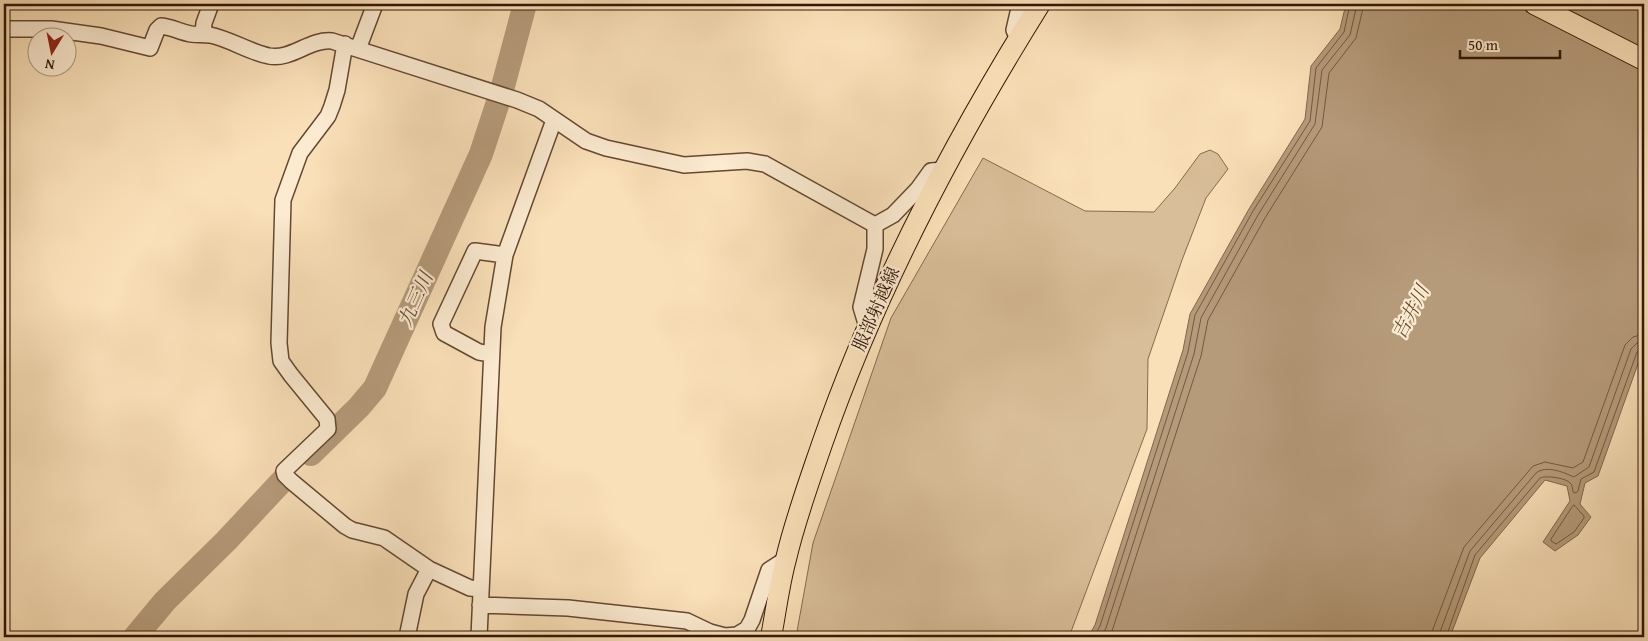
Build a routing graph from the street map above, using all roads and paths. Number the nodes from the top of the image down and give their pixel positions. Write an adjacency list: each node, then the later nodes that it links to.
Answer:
1 (211, 4): 7 (street)
2 (374, 4): 9 (street)
3 (1020, 4): 8 (street)
4 (1040, 4): 8 (main road, 服部射越線)
5 (1534, 4): 10 (main road)
6 (4, 29): 7 (street)
7 (203, 34): 9 (street)
8 (1018, 39): 12 (main road, 服部射越線)
9 (351, 47): 11 (street); 18 (street)
10 (1644, 60)
11 (554, 120): 13 (street); 14 (street)
12 (944, 170): 13 (street); 15 (main road, 服部射越線)
13 (875, 225): 15 (street)
14 (505, 255): 16 (street); 16 (street)
15 (867, 327): 17 (main road, 服部射越線)
16 (492, 354): 19 (street)
17 (786, 559): 20 (street); 23 (main road, 服部射越線)
18 (429, 570): 19 (street); 21 (street)
19 (481, 589): 20 (street)
20 (480, 606): 22 (street)
21 (407, 637)
22 (479, 637)
23 (771, 637)

